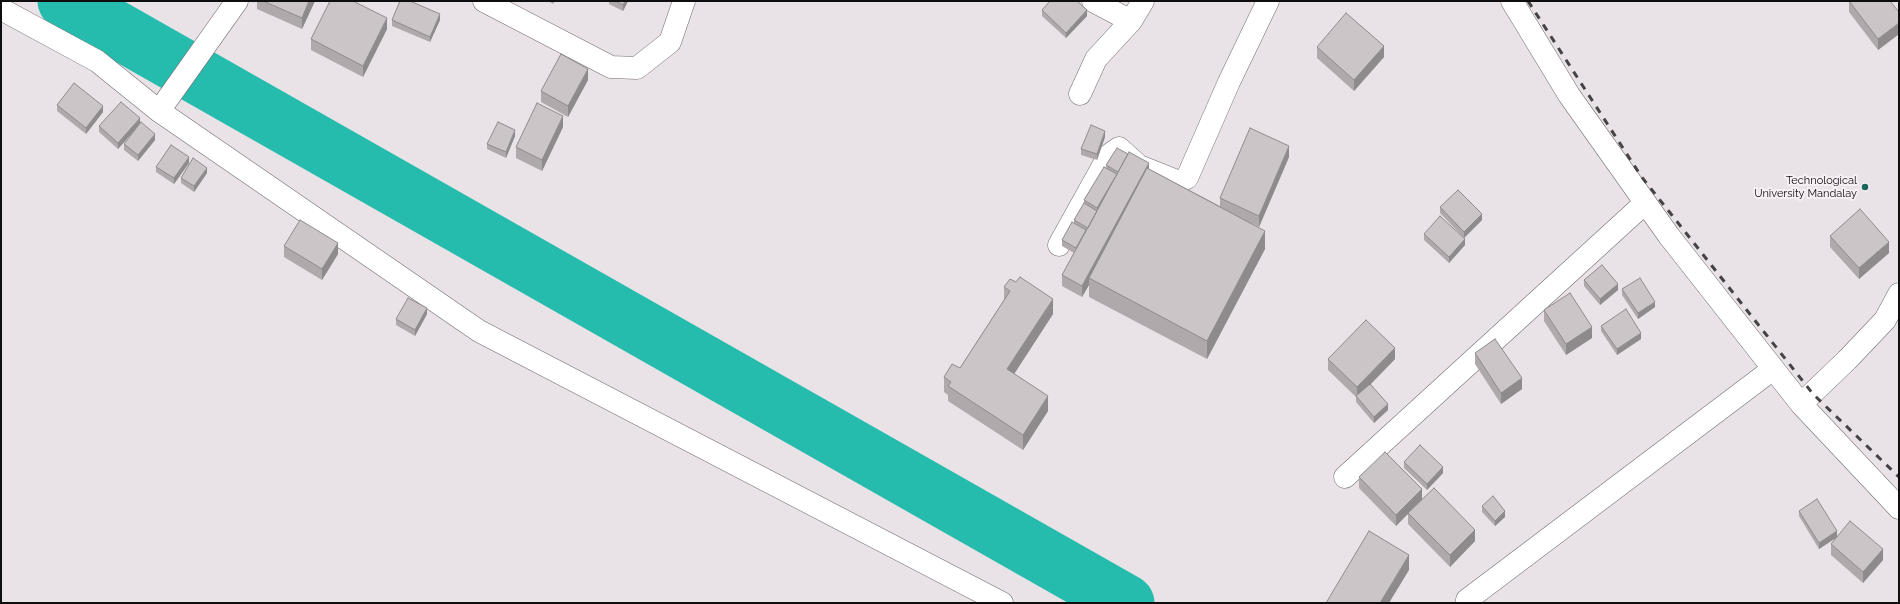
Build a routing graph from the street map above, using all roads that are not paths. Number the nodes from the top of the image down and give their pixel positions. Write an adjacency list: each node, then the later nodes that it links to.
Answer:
1 (237, 1): 11 (street)
2 (484, 1): 3 (street)
3 (684, 1)
4 (1093, 1): 9 (street)
5 (1143, 1): 9 (street)
6 (1268, 1): 13 (street)
7 (1512, 1): 12 (street)
8 (1, 9): 11 (street)
9 (1131, 21): 10 (street)
10 (1080, 94)
11 (159, 111): 20 (street)
12 (1645, 203): 15 (street); 17 (street)
13 (1059, 245)
14 (1899, 294): 16 (street)
15 (1773, 369): 16 (street); 19 (street)
16 (1801, 404): 18 (street)
17 (1345, 478)
18 (1899, 508)
19 (1467, 600)
20 (1002, 603)

